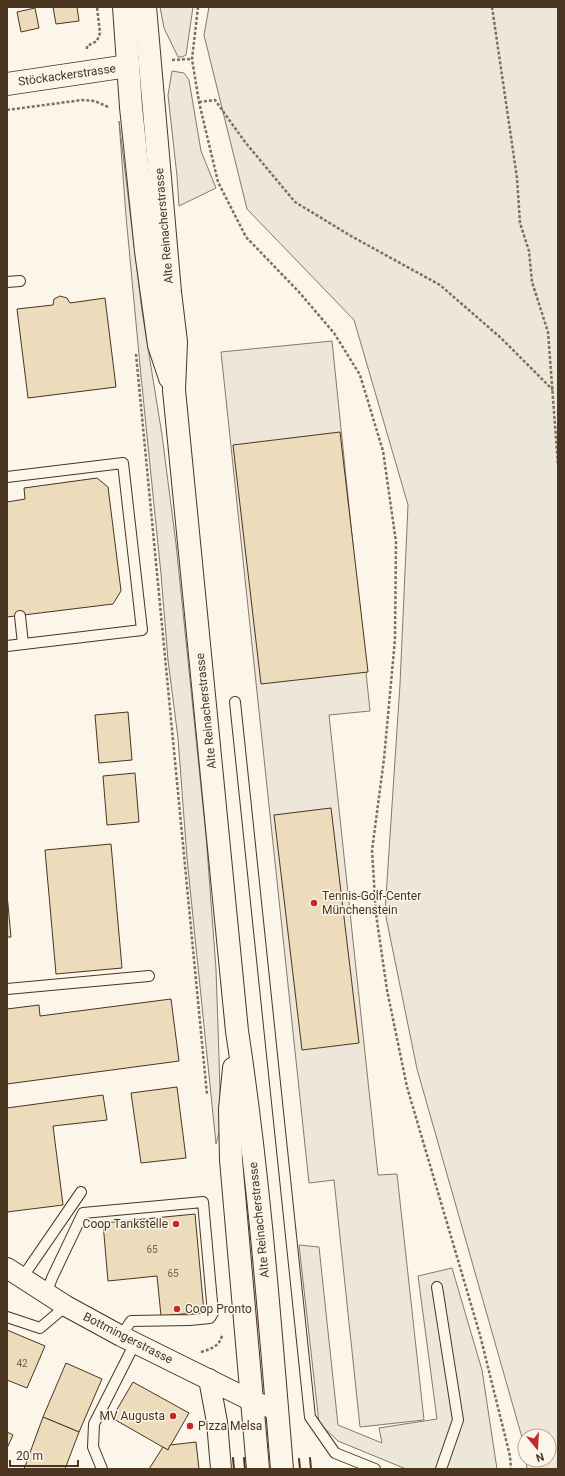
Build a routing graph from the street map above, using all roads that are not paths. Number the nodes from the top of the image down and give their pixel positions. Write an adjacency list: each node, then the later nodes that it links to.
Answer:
1 (124, 7): 4 (main road, Alte Reinacherstrasse)
2 (145, 7): 3 (main road, Alte Reinacherstrasse)
3 (150, 62): 4 (main road, Stöckackerstrasse); 8 (main road, Alte Reinacherstrasse)
4 (128, 66): 5 (main road, Stöckackerstrasse); 8 (main road, Alte Reinacherstrasse)
5 (7, 84)
6 (20, 281): 7 (lane)
7 (7, 282)
8 (174, 390): 16 (main road, Alte Reinacherstrasse)
9 (7, 478): 11 (lane)
10 (20, 616): 11 (lane)
11 (23, 644): 12 (lane)
12 (7, 646)
13 (235, 702): 31 (lane)
14 (149, 976): 15 (lane)
15 (7, 988)
16 (237, 1031): 25 (main road, Alte Reinacherstrasse); 26 (main road, Alte Reinacherstrasse)
17 (81, 1192): 18 (lane)
18 (15, 1273): 20 (street, Bottmingerstrasse)
19 (437, 1287): 32 (lane)
20 (46, 1294): 21 (street, Bottmingerstrasse); 23 (lane)
21 (66, 1306): 22 (lane); 23 (street, Bottmingerstrasse)
22 (7, 1317)
23 (128, 1340): 24 (street, Bottmingerstrasse); 28 (lane)
24 (209, 1379): 25 (street, Bottmingerstrasse); 27 (street)
25 (252, 1401): 26 (street); 29 (main road, Alte Reinacherstrasse)
26 (277, 1410): 30 (main road, Alte Reinacherstrasse)
27 (221, 1462)
28 (102, 1469)
29 (258, 1469)
30 (282, 1469)
31 (375, 1469)
32 (441, 1469)

